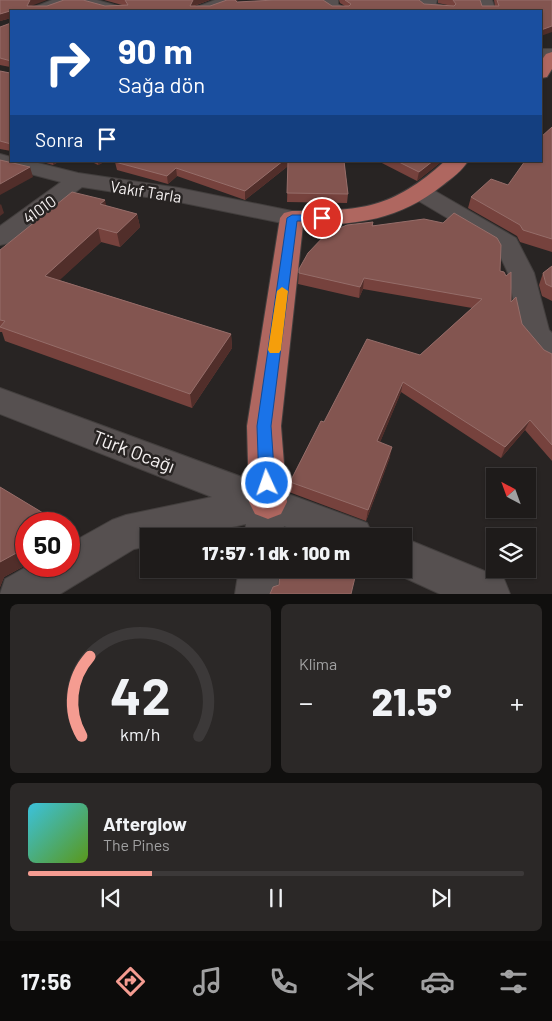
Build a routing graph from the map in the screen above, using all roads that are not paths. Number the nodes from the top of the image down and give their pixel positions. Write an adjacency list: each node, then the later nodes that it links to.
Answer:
1 (64, 0): 6 (street)
2 (83, 0): 7 (street)
3 (235, 0): 8 (street)
4 (331, 0): 9 (street)
5 (425, 0): 10 (street)
6 (39, 10)
7 (117, 10)
8 (202, 10)
9 (340, 10)
10 (443, 10)
11 (0, 160): 13 (street, Vakıf Tarla)
12 (455, 162): 14 (main road)
13 (78, 180): 15 (street, Vakıf Tarla); 16 (street, 41010)
14 (420, 192): 15 (main road); 17 (street)
15 (292, 218): 19 (main road)
16 (0, 238)
17 (552, 352)
18 (0, 401): 19 (street, Türk Ocağı)
19 (266, 519): 20 (street, Türk Ocağı); 21 (street)
20 (312, 528)
21 (80, 559)
22 (412, 560): 27 (street)
23 (49, 577): 25 (street)
24 (258, 578): 26 (street)
25 (20, 594)
26 (256, 594)
27 (489, 594)

